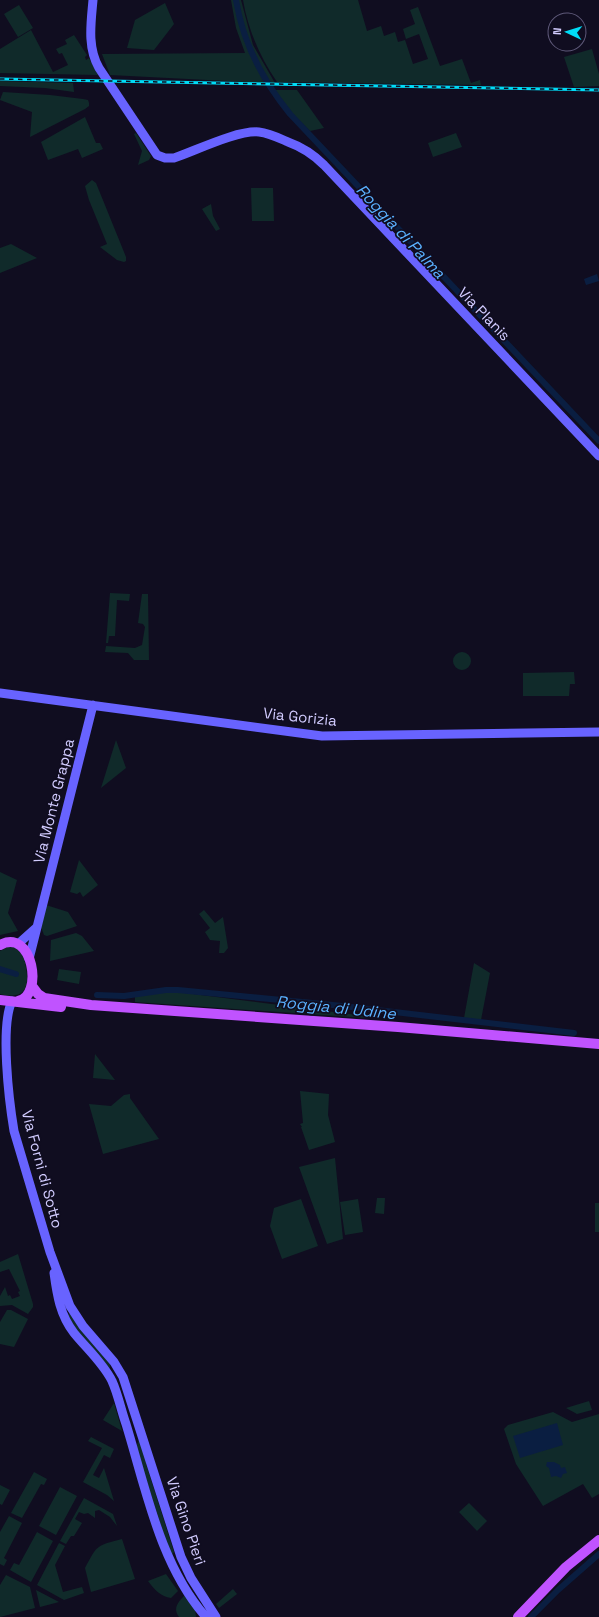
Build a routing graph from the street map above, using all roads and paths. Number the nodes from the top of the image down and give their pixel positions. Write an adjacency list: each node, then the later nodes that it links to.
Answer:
1 (93, 0): 3 (street)
2 (97, 0): 3 (street)
3 (120, 98): 4 (street, Via Planis)
4 (599, 456)
5 (0, 693): 6 (street, Via Gorizia)
6 (93, 705): 7 (street, Via Gorizia); 8 (street, Via Monte Grappa)
7 (599, 732)
8 (37, 927): 10 (street); 11 (street, Via Monte Grappa)
9 (1, 944): 10 (main road)
10 (18, 944): 11 (main road)
11 (29, 959): 12 (main road)
12 (32, 986): 14 (main road); 15 (main road)
13 (0, 1000): 14 (main road)
14 (15, 1001): 15 (main road); 17 (street, Via Forni di Sotto)
15 (62, 1004): 18 (main road)
16 (0, 1006): 17 (street, Via Forni di Sotto)
17 (5, 1020): 19 (street, Via Forni di Sotto)
18 (599, 1044)
19 (50, 1252): 20 (street, Via Forni di Sotto); 21 (street, Via Forni di Sotto)
20 (70, 1306): 21 (street); 22 (street, Via Forni di Sotto)
21 (61, 1310): 24 (street, Via Forni di Sotto)
22 (118, 1368): 23 (street, Via Gino Pieri); 24 (street)
23 (123, 1377): 24 (street); 25 (street, Via Gino Pieri)
24 (110, 1378): 26 (street, Via Gino Pieri)
25 (140, 1430): 26 (street); 28 (street, Via Gino Pieri)
26 (132, 1445): 29 (street, Via Gino Pieri)
27 (599, 1540): 34 (main road)
28 (182, 1560): 29 (street); 30 (street, Via Gino Pieri)
29 (172, 1565): 31 (street, Via Gino Pieri)
30 (206, 1603): 32 (street, Via Gino Pieri); 33 (street)
31 (203, 1616)
32 (216, 1617)
33 (222, 1617)
34 (518, 1617)

